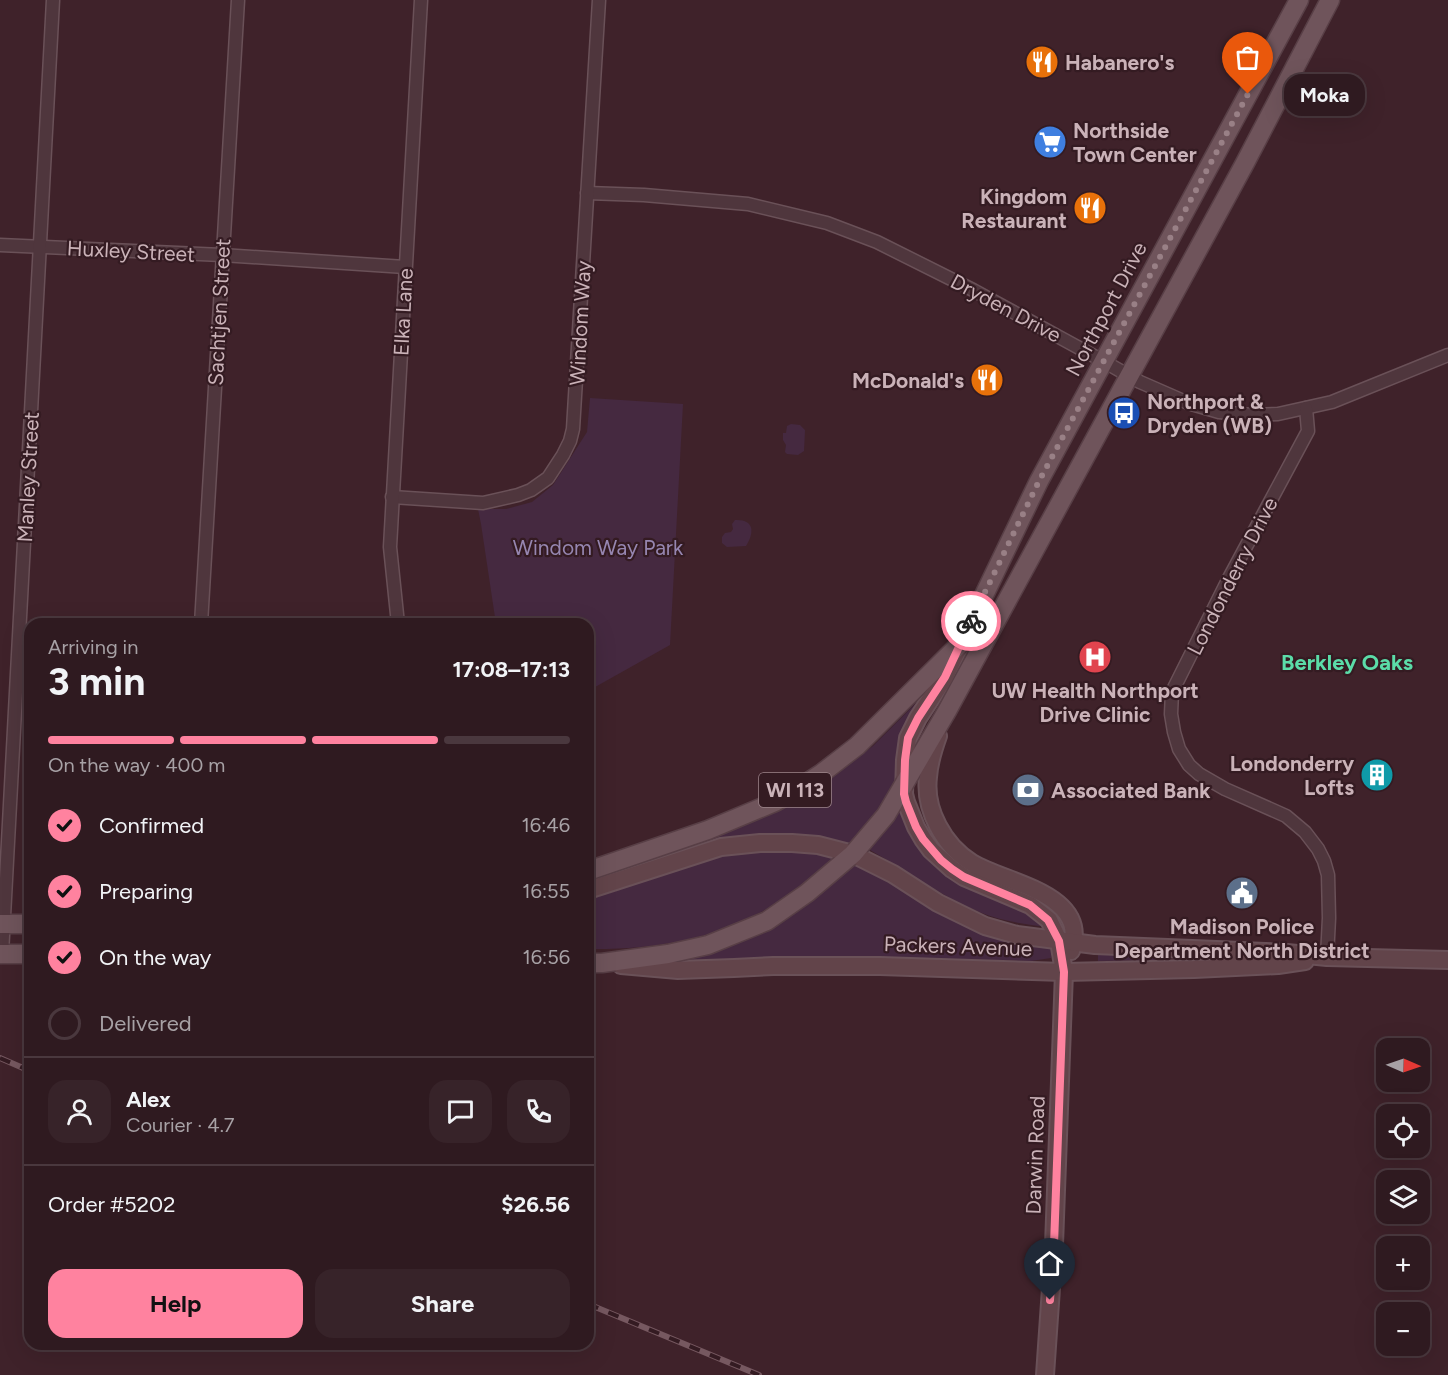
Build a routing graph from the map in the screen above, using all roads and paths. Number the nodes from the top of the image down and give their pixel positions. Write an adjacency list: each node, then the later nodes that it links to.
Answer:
1 (53, 0): 10 (street, Manley Street)
2 (238, 0): 11 (street, Sachtjen Street)
3 (421, 0): 12 (street, Elka Lane)
4 (599, 0): 8 (street, Windom Way)
5 (1299, 0): 7 (main road); 14 (main road, Northport Drive / WI 113)
6 (1330, 0): 7 (main road)
7 (1300, 59): 15 (main road)
8 (587, 194): 14 (street, Dryden Drive); 17 (street, Windom Way)
9 (0, 245): 10 (street, Huxley Street)
10 (40, 247): 11 (street, Huxley Street); 26 (street, Manley Street)
11 (222, 255): 12 (street, Huxley Street); 18 (street, Sachtjen Street)
12 (405, 267): 17 (street, Elka Lane)
13 (1448, 355): 16 (street, Dryden Drive)
14 (1103, 361): 15 (street, Dryden Drive); 20 (main road, Northport Drive / WI 113)
15 (1130, 376): 16 (street, Dryden Drive); 21 (main road)
16 (1306, 408): 31 (street, Londonderry Drive)
17 (392, 498): 19 (street, Elka Lane)
18 (201, 618)
19 (397, 618)
20 (961, 643): 22 (main road); 24 (main road, WI 113)
21 (947, 711): 22 (main road); 28 (main road)
22 (904, 786): 23 (main road); 28 (main road)
23 (853, 854): 25 (main road, Packers Avenue); 28 (main road, Packers Avenue); 33 (main road)
24 (594, 869)
25 (594, 888)
26 (2, 924): 27 (main road); 29 (street, Manley Street)
27 (24, 924)
28 (1066, 941): 31 (main road, Packers Avenue); 34 (main road, Darwin Road)
29 (1, 954): 30 (main road)
30 (24, 954)
31 (1327, 957): 32 (main road, Packers Avenue); 34 (main road, Packers Avenue)
32 (1448, 960)
33 (595, 963): 34 (main road, Packers Avenue)
34 (1064, 972): 35 (main road, Darwin Road)
35 (1045, 1375)

